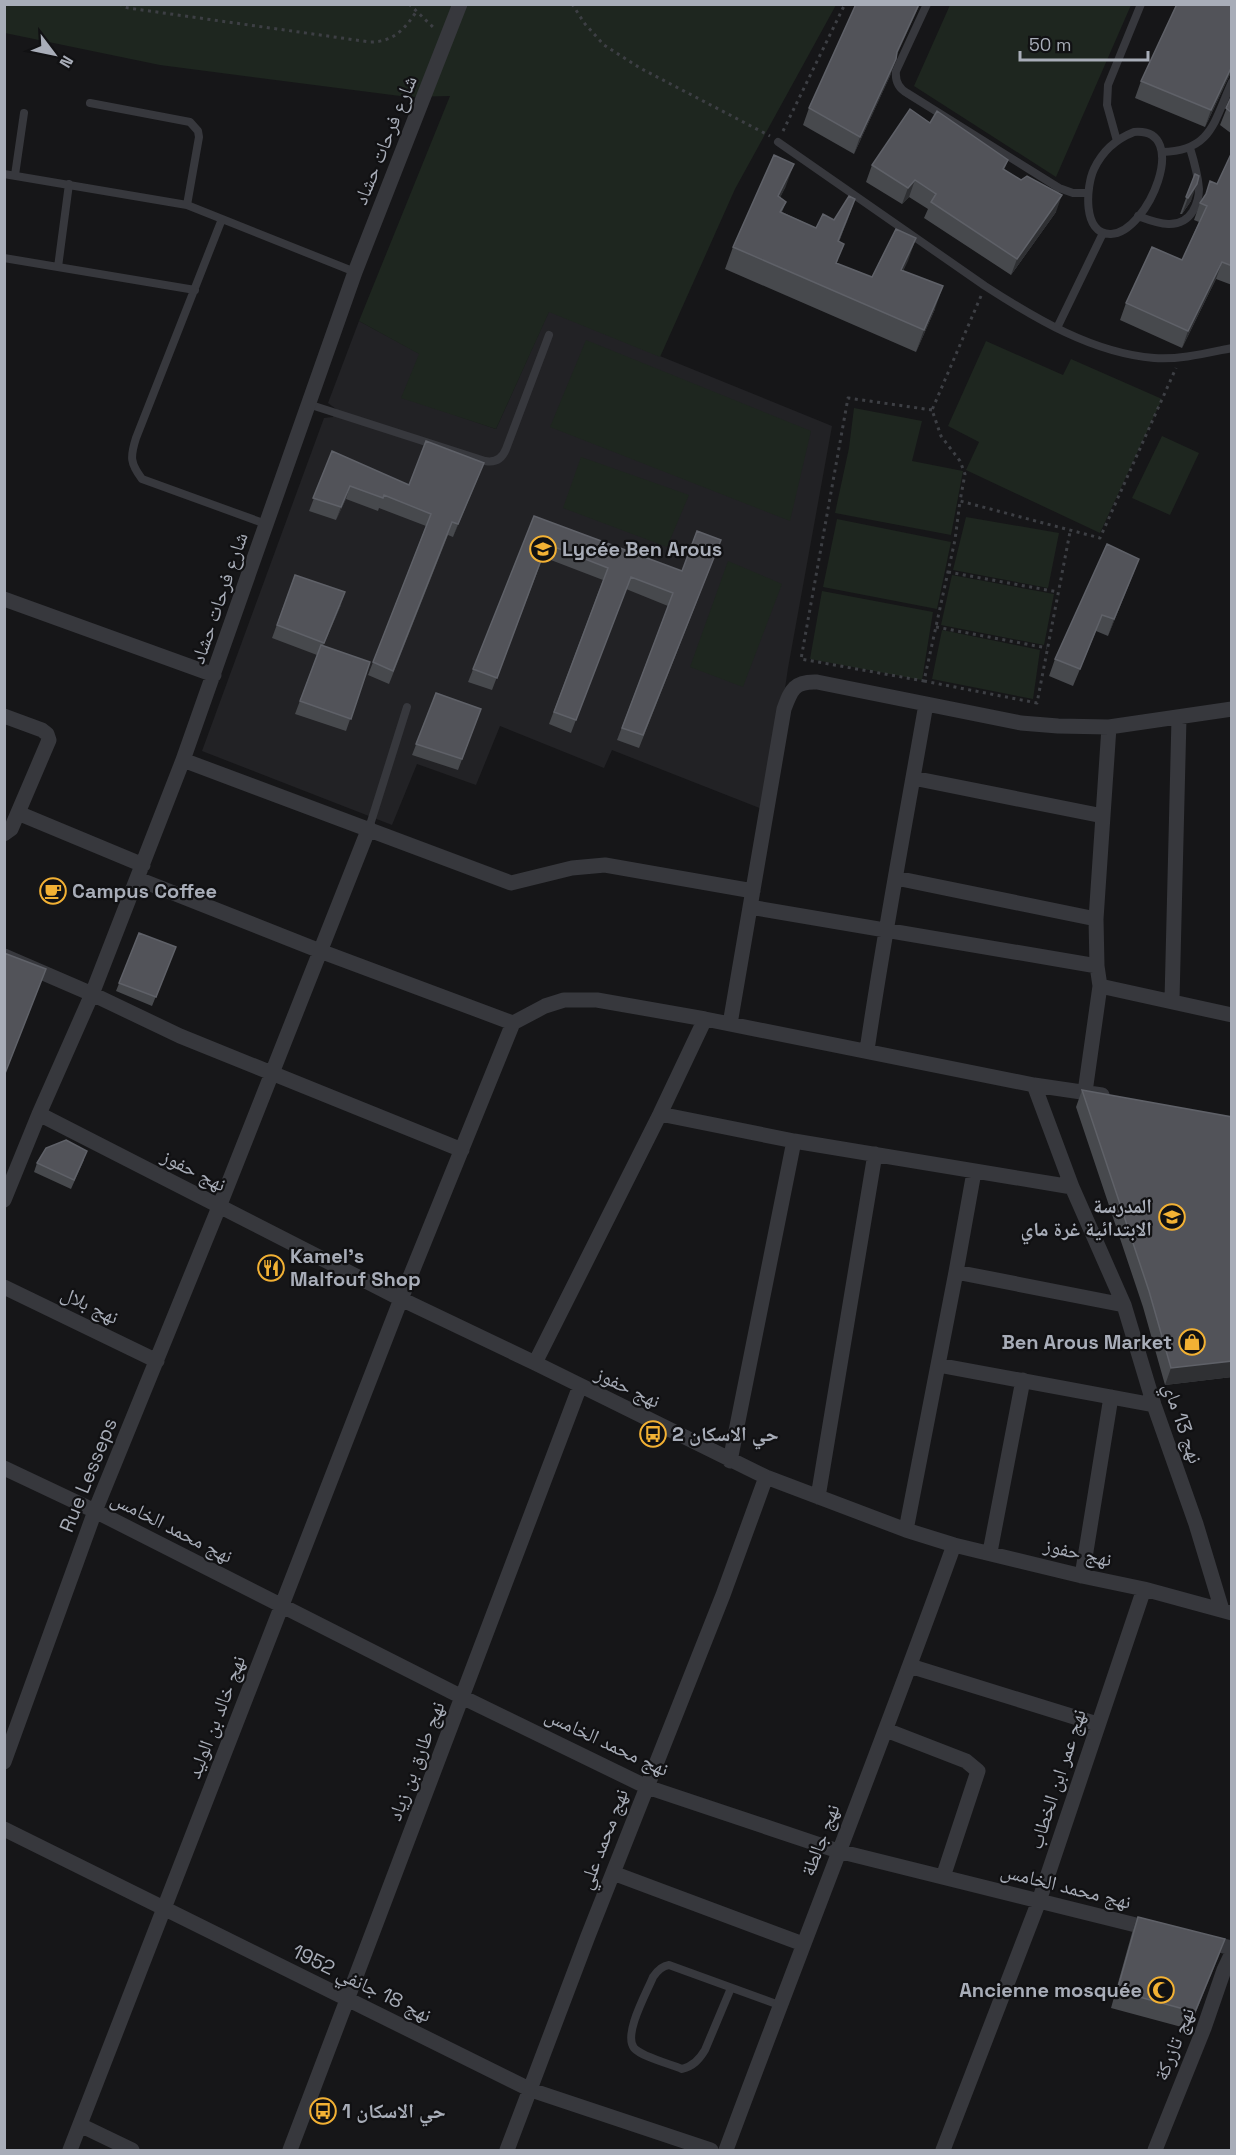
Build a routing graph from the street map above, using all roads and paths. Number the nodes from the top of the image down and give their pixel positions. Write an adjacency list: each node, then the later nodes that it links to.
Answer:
1 (119, 4): 8 (path)
2 (409, 4): 8 (path)
3 (460, 4): 9 (street, شارع فرحات حشاد)
4 (572, 4): 14 (path)
5 (845, 4): 14 (path)
6 (927, 4): 20 (lane)
7 (1141, 4): 13 (lane)
8 (416, 12): 9 (path)
9 (448, 40): 27 (street, شارع فرحات حشاد)
10 (1232, 82): 15 (lane)
11 (90, 103): 21 (lane)
12 (24, 113): 18 (lane)
13 (1117, 141): 16 (lane); 20 (lane)
14 (778, 142): 28 (lane)
15 (1191, 148): 16 (lane); 22 (lane)
16 (1162, 152): 22 (lane)
17 (4, 174): 18 (lane)
18 (15, 176): 19 (lane)
19 (69, 184): 21 (lane); 26 (lane)
20 (1088, 193): 24 (lane)
21 (188, 205): 23 (lane)
22 (1138, 216): 24 (lane)
23 (222, 219): 27 (lane); 29 (lane)
24 (1103, 233): 30 (lane)
25 (4, 258): 26 (lane)
26 (58, 267): 29 (lane)
27 (355, 272): 34 (street, شارع فرحات حشاد)
28 (986, 286): 30 (lane); 35 (path)
29 (195, 290): 37 (lane)
30 (1057, 327): 33 (lane)
31 (549, 335): 34 (lane)
32 (1232, 348): 33 (lane)
33 (1181, 357): 38 (path)
34 (308, 404): 37 (street, شارع فرحات حشاد)
35 (932, 410): 36 (path); 45 (path)
36 (960, 501): 38 (path); 39 (path)
37 (267, 524): 44 (street, شارع فرحات حشاد)
38 (1071, 531): 40 (path)
39 (948, 572): 40 (path); 42 (path)
40 (1058, 592): 43 (path)
41 (4, 598): 44 (street)
42 (936, 627): 43 (path); 45 (path)
43 (1047, 648): 45 (path)
44 (214, 675): 52 (street, شارع فرحات حشاد)
45 (924, 681)
46 (926, 704): 51 (street); 53 (street); 60 (street)
47 (407, 707): 56 (lane)
48 (1232, 710): 50 (street)
49 (4, 716): 54 (street)
50 (1179, 718): 51 (street); 69 (street)
51 (1109, 727): 55 (street)
52 (183, 760): 56 (street); 58 (street, شارع فرحات حشاد)
53 (913, 778): 55 (street); 59 (street)
54 (18, 813): 57 (street); 58 (street)
55 (1103, 816): 62 (street)
56 (369, 828): 60 (street); 64 (street, Rue Lesseps)
57 (4, 834)
58 (140, 872): 64 (street); 68 (street, شارع فرحات حشاد)
59 (896, 878): 62 (street); 63 (street)
60 (753, 891): 61 (street)
61 (750, 907): 63 (street); 73 (street)
62 (1096, 919): 66 (street)
63 (885, 929): 66 (street); 74 (street)
64 (320, 951): 72 (street); 75 (street, Rue Lesseps)
65 (4, 956): 68 (street)
66 (1097, 966): 67 (street)
67 (1100, 986): 69 (street); 77 (street)
68 (92, 994): 75 (street); 79 (street, شارع فرحات حشاد)
69 (1172, 1000): 70 (street)
70 (1232, 1015)
71 (705, 1019): 72 (street); 73 (street); 80 (street)
72 (513, 1023): 82 (street, نهج خالد بن الوليد)
73 (730, 1024): 74 (street)
74 (867, 1050): 76 (street)
75 (272, 1074): 82 (street); 87 (street, Rue Lesseps)
76 (1034, 1085): 77 (street); 85 (street, نهج 13 ماي)
77 (1085, 1092): 78 (street)
78 (1119, 1098)
79 (39, 1114): 86 (street, شارع فرحات حشاد); 87 (street, نهج حفوز)
80 (660, 1114): 81 (street); 93 (street)
81 (794, 1141): 83 (street); 99 (street)
82 (462, 1150): 90 (street, نهج خالد بن الوليد)
83 (876, 1154): 84 (street); 102 (street)
84 (974, 1172): 85 (street); 88 (street)
85 (1072, 1187): 91 (street, نهج 13 ماي)
86 (4, 1200)
87 (219, 1207): 90 (street, نهج حفوز); 92 (street, Rue Lesseps)
88 (957, 1272): 91 (street); 94 (street)
89 (4, 1287): 92 (street, نهج بلال)
90 (401, 1299): 93 (street, نهج حفوز); 109 (street, نهج خالد بن الوليد)
91 (1124, 1305): 98 (street, نهج 13 ماي)
92 (157, 1361): 103 (street, Rue Lesseps)
93 (535, 1363): 96 (street, نهج حفوز)
94 (938, 1365): 95 (street); 104 (street)
95 (1023, 1380): 97 (street); 106 (street)
96 (580, 1386): 99 (street, نهج حفوز); 112 (street, نهج طارق بن زياد)
97 (1111, 1397): 98 (street); 107 (street)
98 (1155, 1405): 110 (street, نهج 13 ماي)
99 (730, 1461): 101 (street, نهج حفوز)
100 (4, 1468): 103 (street, نهج محمد الخامس)
101 (766, 1477): 102 (street, نهج حفوز); 116 (street, نهج محمد علي)
102 (818, 1497): 104 (street, نهج حفوز)
103 (95, 1511): 109 (street, نهج محمد الخامس); 115 (street, Rue Lesseps)
104 (906, 1530): 105 (street, نهج حفوز)
105 (954, 1545): 106 (street, نهج حفوز); 111 (street, نهج جالطة)
106 (990, 1552): 107 (street, نهج حفوز)
107 (1082, 1576): 108 (street, نهج حفوز)
108 (1144, 1589): 110 (street, نهج حفوز); 113 (street, نهج عمر ابن الخطاب)
109 (281, 1605): 112 (street, نهج محمد الخامس); 122 (street, نهج خالد بن الوليد)
110 (1226, 1611)
111 (910, 1666): 113 (street); 114 (street, نهج جالطة)
112 (462, 1697): 116 (street, نهج محمد الخامس); 127 (street, نهج طارق بن زياد)
113 (1097, 1725): 121 (street, نهج عمر ابن الخطاب)
114 (886, 1730): 118 (street, نهج جالطة); 120 (street)
115 (4, 1762)
116 (647, 1787): 118 (street, نهج محمد الخامس); 119 (street, نهج محمد علي)
117 (4, 1829): 122 (street, نهج 18 جانفي 1952)
118 (838, 1851): 120 (street, نهج محمد الخامس); 123 (street, نهج جالطة)
119 (613, 1873): 123 (street); 129 (street, نهج محمد علي)
120 (943, 1877): 121 (street, نهج محمد الخامس)
121 (1039, 1901): 124 (street, نهج محمد الخامس); 137 (street, نهج عمر ابن الخطاب)
122 (165, 1909): 127 (street, نهج 18 جانفي 1952); 130 (street, نهج خالد بن الوليد)
123 (803, 1944): 128 (street, نهج جالطة)
124 (1232, 1948)
125 (1232, 1953): 138 (street, نهج تازركة)
126 (731, 1988): 126 (lane); 128 (lane)
127 (347, 2000): 129 (street, نهج 18 جانفي 1952); 133 (street, نهج طارق بن زياد)
128 (779, 2005): 136 (street, نهج جالطة)
129 (531, 2090): 134 (street, نهج محمد علي); 135 (street, نهج 18 جانفي 1952)
130 (80, 2125): 131 (street, نهج خالد بن الوليد); 132 (street)
131 (70, 2151)
132 (132, 2151)
133 (290, 2151)
134 (507, 2151)
135 (711, 2151)
136 (726, 2151)
137 (943, 2151)
138 (1155, 2151)

